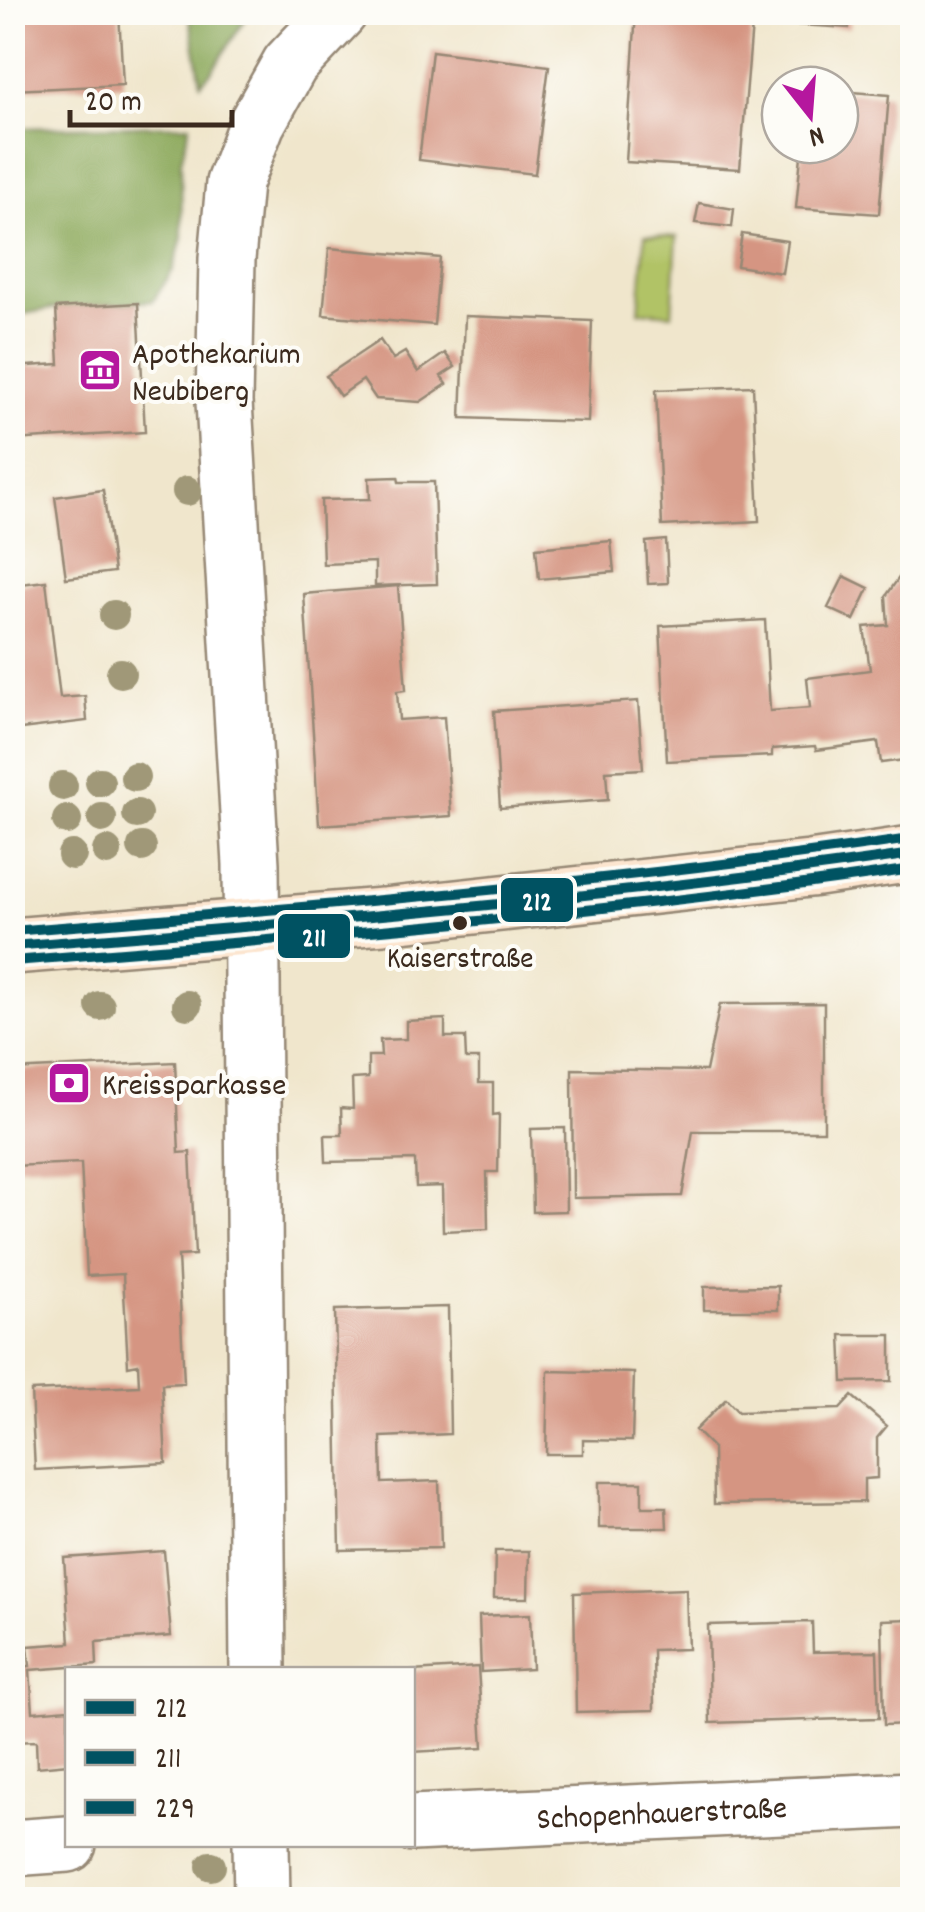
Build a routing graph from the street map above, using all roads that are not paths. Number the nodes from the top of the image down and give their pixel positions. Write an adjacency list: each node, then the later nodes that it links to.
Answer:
1 (339, 12): 3 (street)
2 (912, 854): 3 (street)
3 (252, 927): 4 (street); 5 (street)
4 (12, 946)
5 (258, 1667)
6 (912, 1800): 7 (street, Schopenhauerstraße)
7 (415, 1824)
8 (65, 1844): 10 (street)
9 (261, 1847): 11 (street)
10 (12, 1848)
11 (262, 1900)

